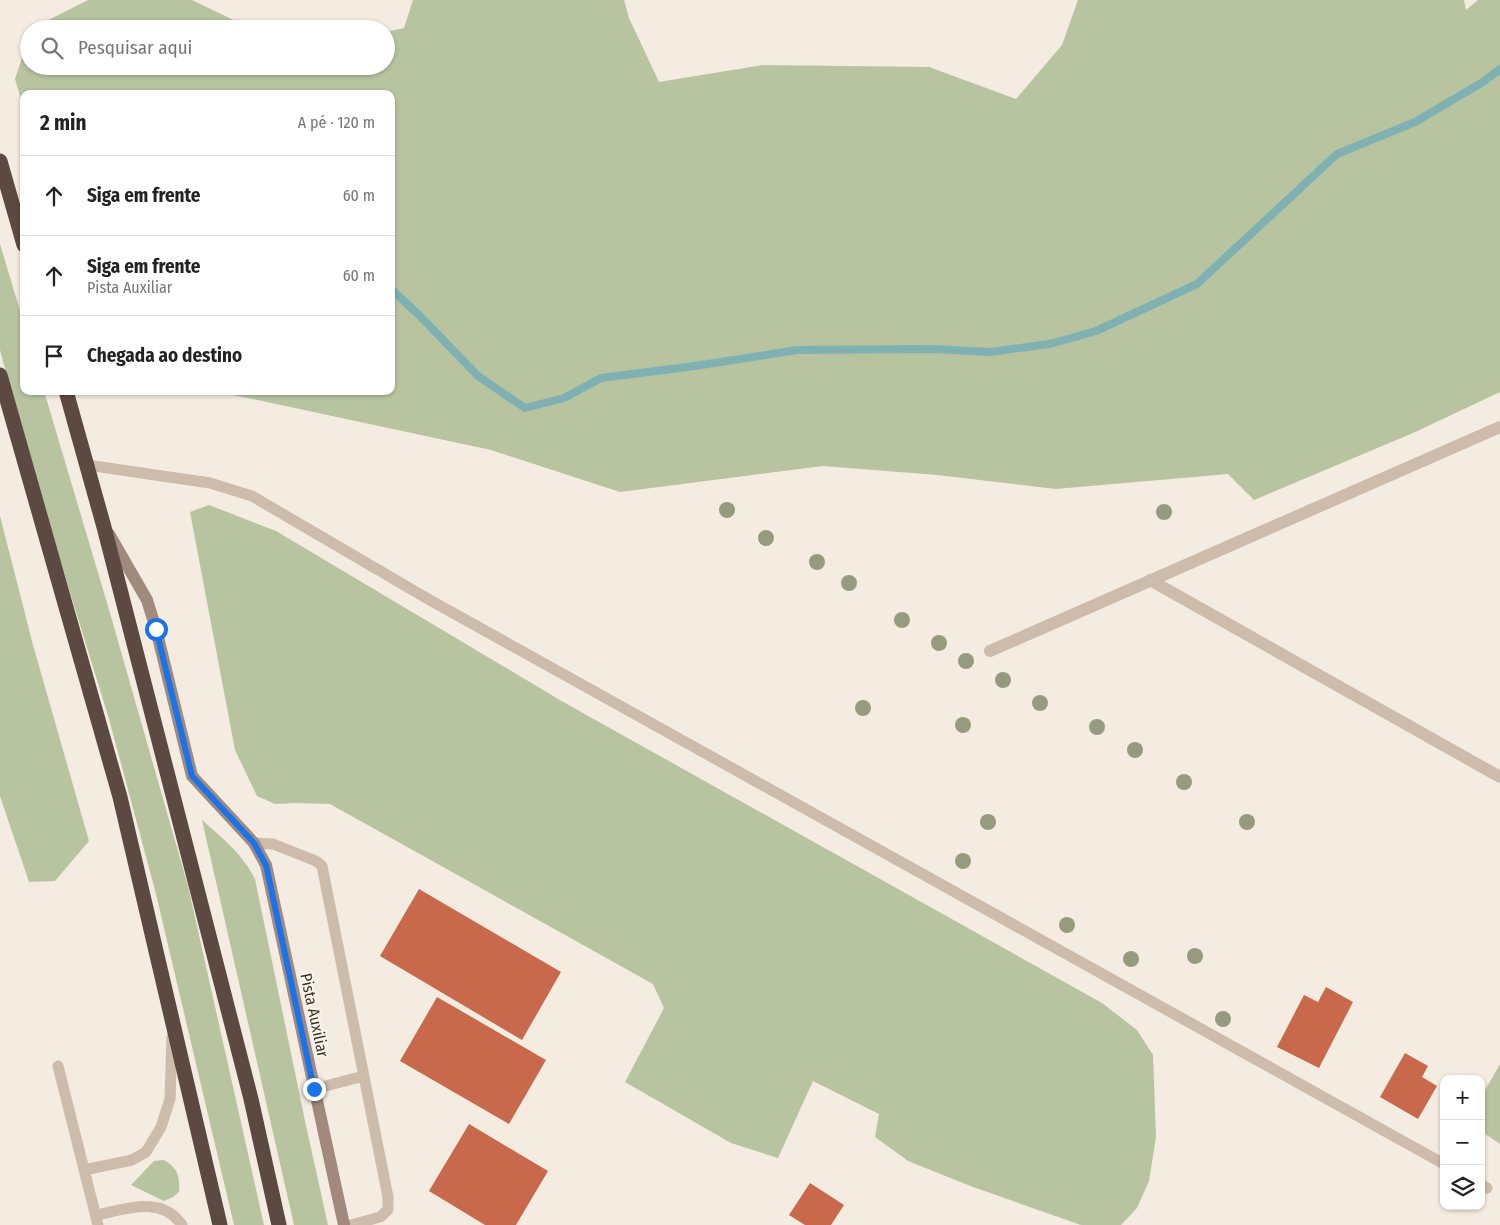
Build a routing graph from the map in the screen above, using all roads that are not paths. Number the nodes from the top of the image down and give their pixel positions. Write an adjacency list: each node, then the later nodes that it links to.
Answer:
1 (0, 161): 2 (highway)
2 (20, 231)
3 (0, 375): 14 (highway)
4 (67, 395): 8 (highway)
5 (1500, 427): 6 (street)
6 (1486, 433): 7 (street); 10 (street)
7 (1500, 440)
8 (87, 465): 9 (highway); 18 (lane)
9 (104, 527): 13 (street, Pista Auxiliar); 23 (highway)
10 (1150, 580): 11 (street); 12 (street)
11 (990, 651)
12 (1500, 777)
13 (254, 843): 16 (lane); 17 (street, Pista Auxiliar)
14 (172, 1020): 19 (lane); 22 (highway)
15 (58, 1066): 19 (lane)
16 (364, 1076): 17 (lane); 25 (lane)
17 (314, 1089): 24 (street, Pista Auxiliar)
18 (1440, 1162)
19 (84, 1170): 20 (lane)
20 (98, 1220): 21 (lane)
21 (182, 1225)
22 (220, 1225)
23 (279, 1225)
24 (344, 1225)
25 (351, 1225)

